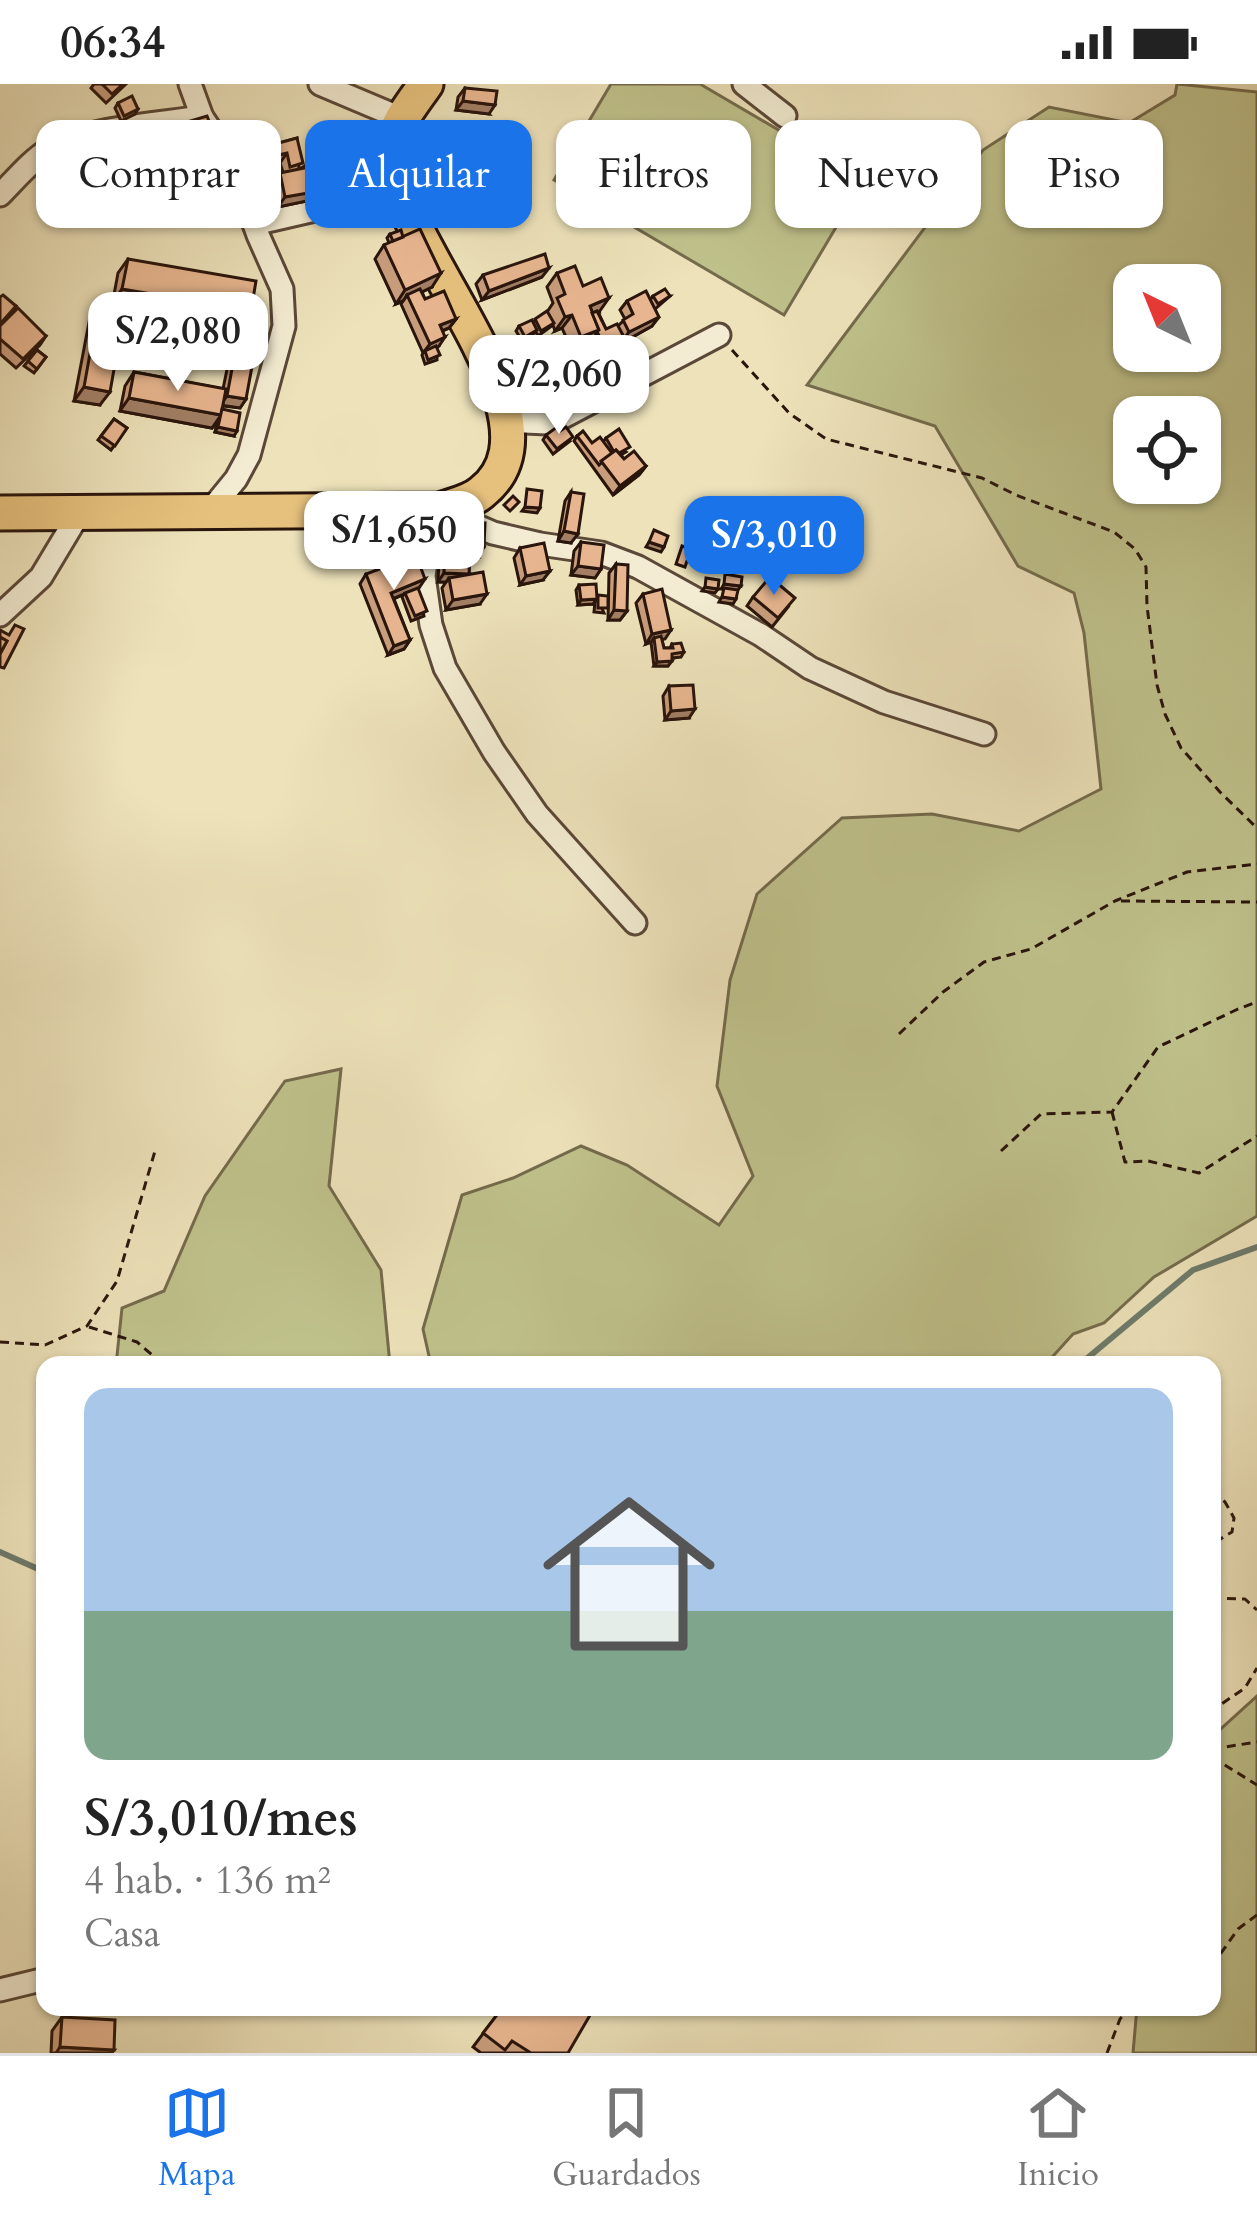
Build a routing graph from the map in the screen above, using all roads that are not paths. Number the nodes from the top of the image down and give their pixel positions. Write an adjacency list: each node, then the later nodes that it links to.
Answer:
1 (190, 84): 6 (street)
2 (320, 84): 7 (street)
3 (426, 84): 7 (main road)
4 (743, 84): 5 (street)
5 (785, 116)
6 (202, 117): 8 (street); 9 (street)
7 (403, 119)
8 (204, 120)
9 (0, 195)
10 (256, 228): 16 (street)
11 (418, 228): 13 (main road)
12 (718, 335): 13 (street)
13 (505, 421): 14 (main road)
14 (440, 510): 16 (main road); 19 (street); 20 (street)
15 (80, 512): 16 (main road); 17 (main road); 18 (street)
16 (209, 512)
17 (0, 513)
18 (0, 615)
19 (984, 734)
20 (635, 923)
21 (36, 1981): 22 (street)
22 (0, 1990)

